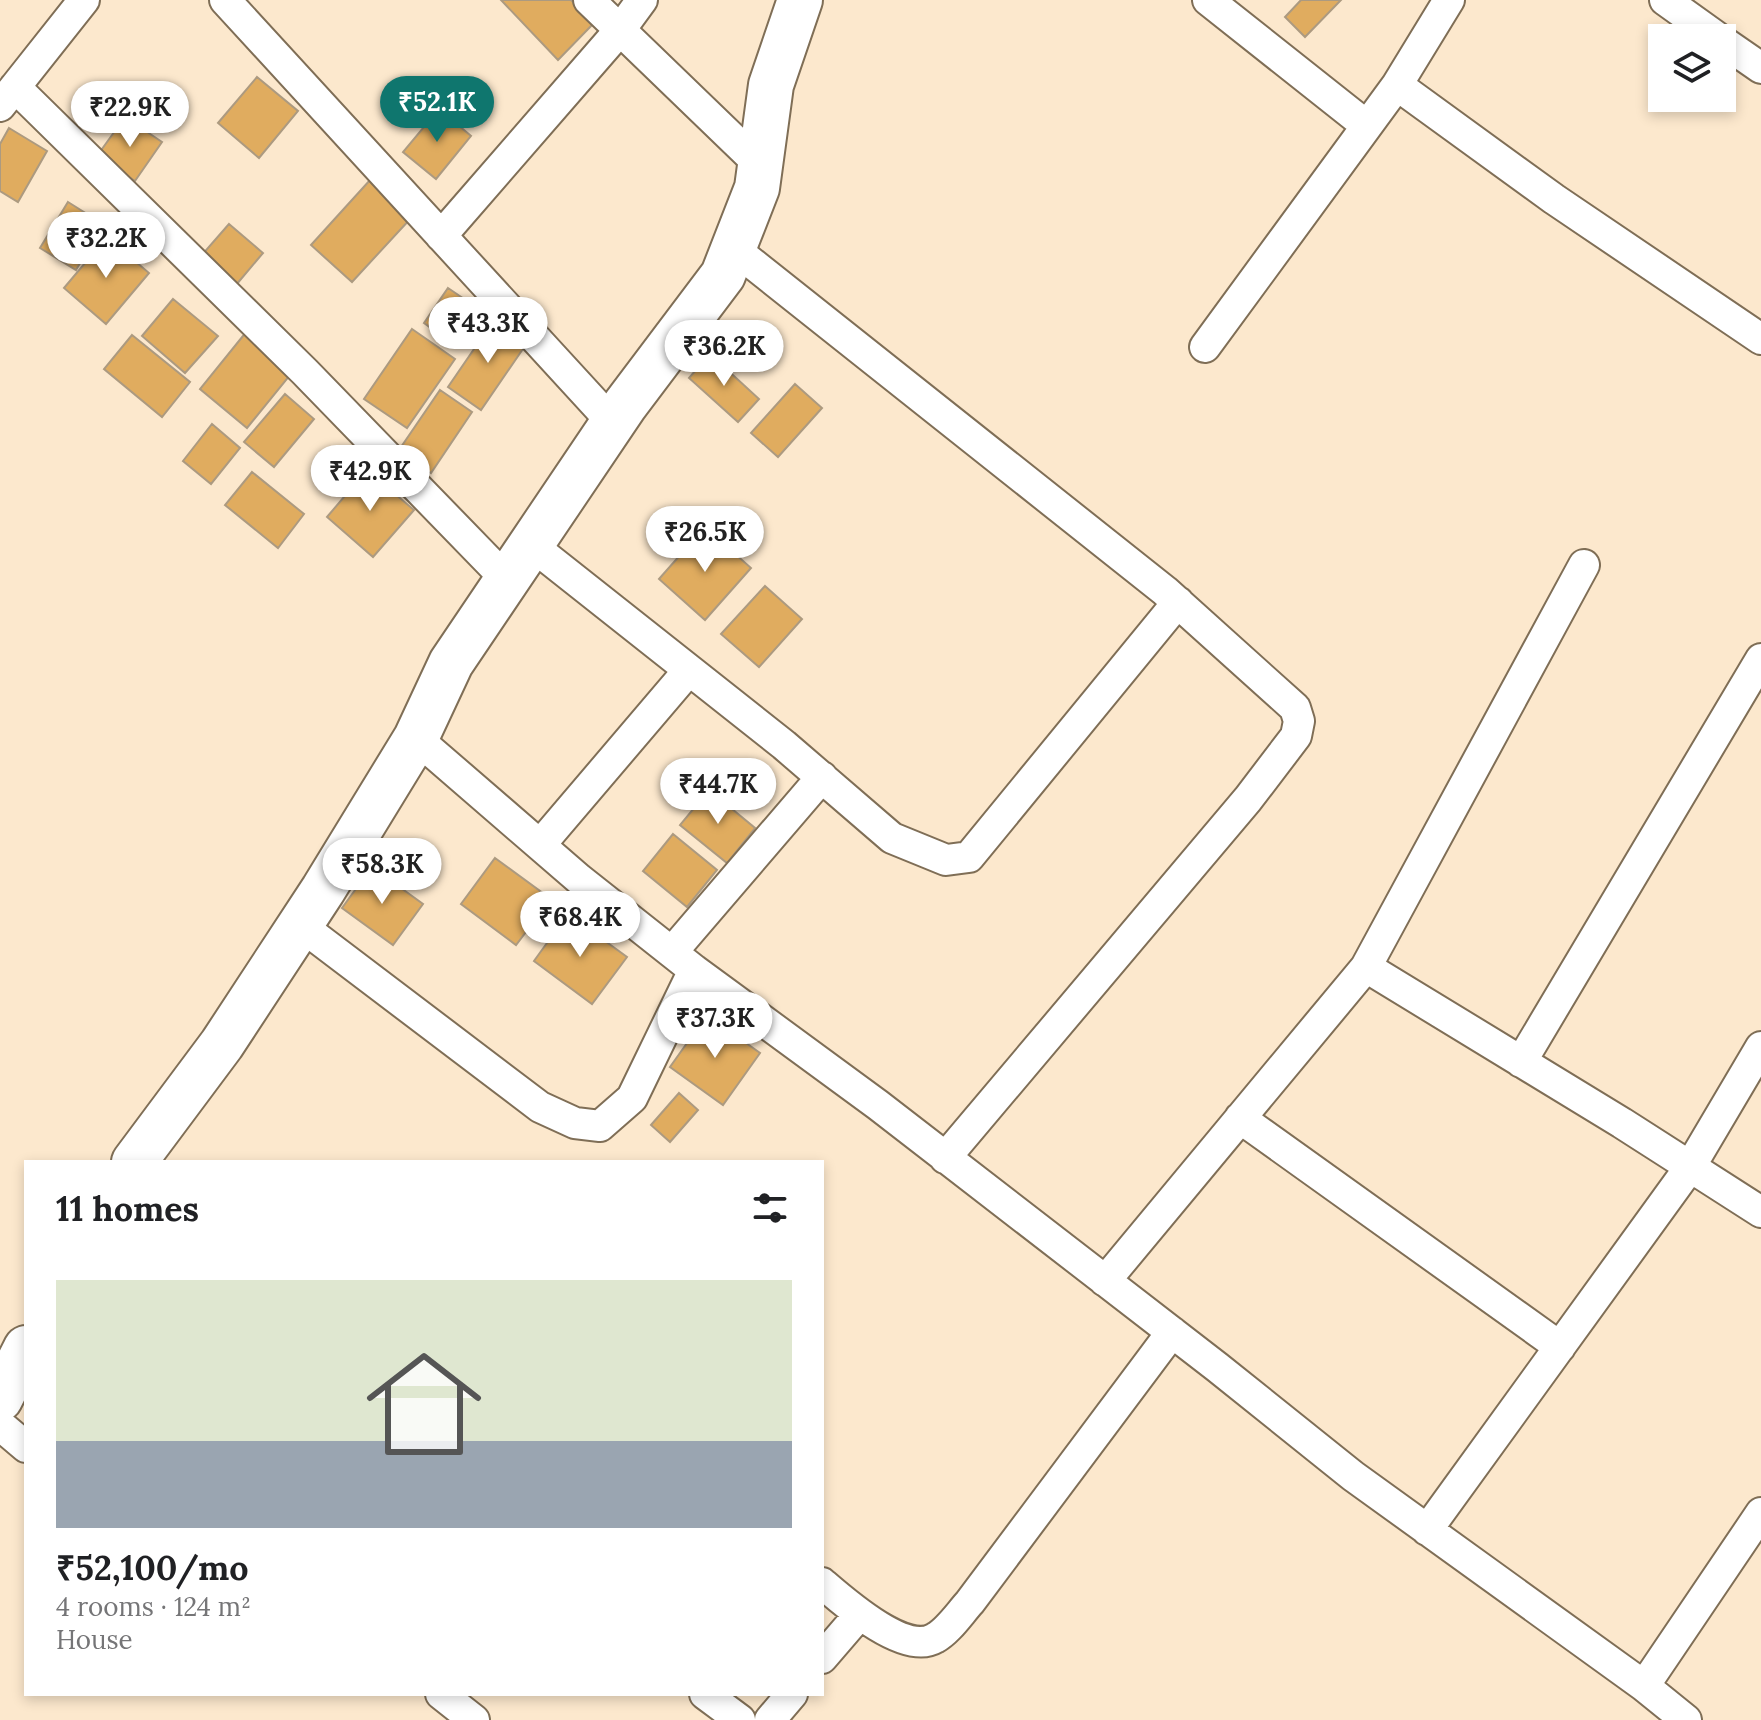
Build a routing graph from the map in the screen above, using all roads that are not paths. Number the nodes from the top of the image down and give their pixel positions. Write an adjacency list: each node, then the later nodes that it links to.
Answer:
1 (84, 0): 14 (street)
2 (225, 0): 17 (street)
3 (589, 0): 10 (street)
4 (642, 0): 10 (street)
5 (800, 0): 16 (street)
6 (1208, 0): 15 (street)
7 (1449, 0): 13 (street)
8 (1665, 0): 9 (street)
9 (1699, 24)
10 (620, 30): 16 (street); 17 (street)
11 (1736, 50): 12 (street)
12 (1761, 68)
13 (1397, 85): 15 (street); 19 (street)
14 (7, 97): 24 (street)
15 (1367, 126): 20 (street)
16 (760, 165): 18 (street)
17 (441, 236): 21 (street)
18 (733, 248): 21 (street); 25 (street)
19 (1761, 339)
20 (1205, 347)
21 (613, 423): 22 (street)
22 (530, 544): 24 (street); 27 (street)
23 (1584, 565): 33 (street)
24 (507, 580): 28 (street)
25 (1178, 602): 29 (street); 37 (street)
26 (1761, 659): 35 (street)
27 (689, 670): 29 (street); 30 (street)
28 (416, 738): 30 (street); 31 (street)
29 (822, 777): 32 (street)
30 (540, 845): 32 (street)
31 (300, 925): 32 (street); 38 (street)
32 (683, 961): 37 (street)
33 (1366, 967): 35 (street); 36 (street)
34 (1761, 1047): 39 (street)
35 (1521, 1062): 39 (street)
36 (1240, 1118): 41 (street); 43 (street)
37 (945, 1158): 41 (street)
38 (135, 1160)
39 (1690, 1167): 40 (street); 43 (street)
40 (1761, 1212)
41 (1105, 1281): 42 (street)
42 (1172, 1332): 47 (street); 49 (street)
43 (1560, 1347): 47 (street)
44 (0, 1425): 45 (street)
45 (24, 1445)
46 (1761, 1513): 51 (street)
47 (1427, 1530): 51 (street)
48 (824, 1585): 49 (street)
49 (859, 1615): 50 (street)
50 (824, 1656)
51 (1644, 1686): 58 (street)
52 (444, 1696): 55 (street)
53 (708, 1696): 56 (street)
54 (790, 1696): 57 (street)
55 (474, 1720)
56 (740, 1720)
57 (770, 1720)
58 (1686, 1720)

